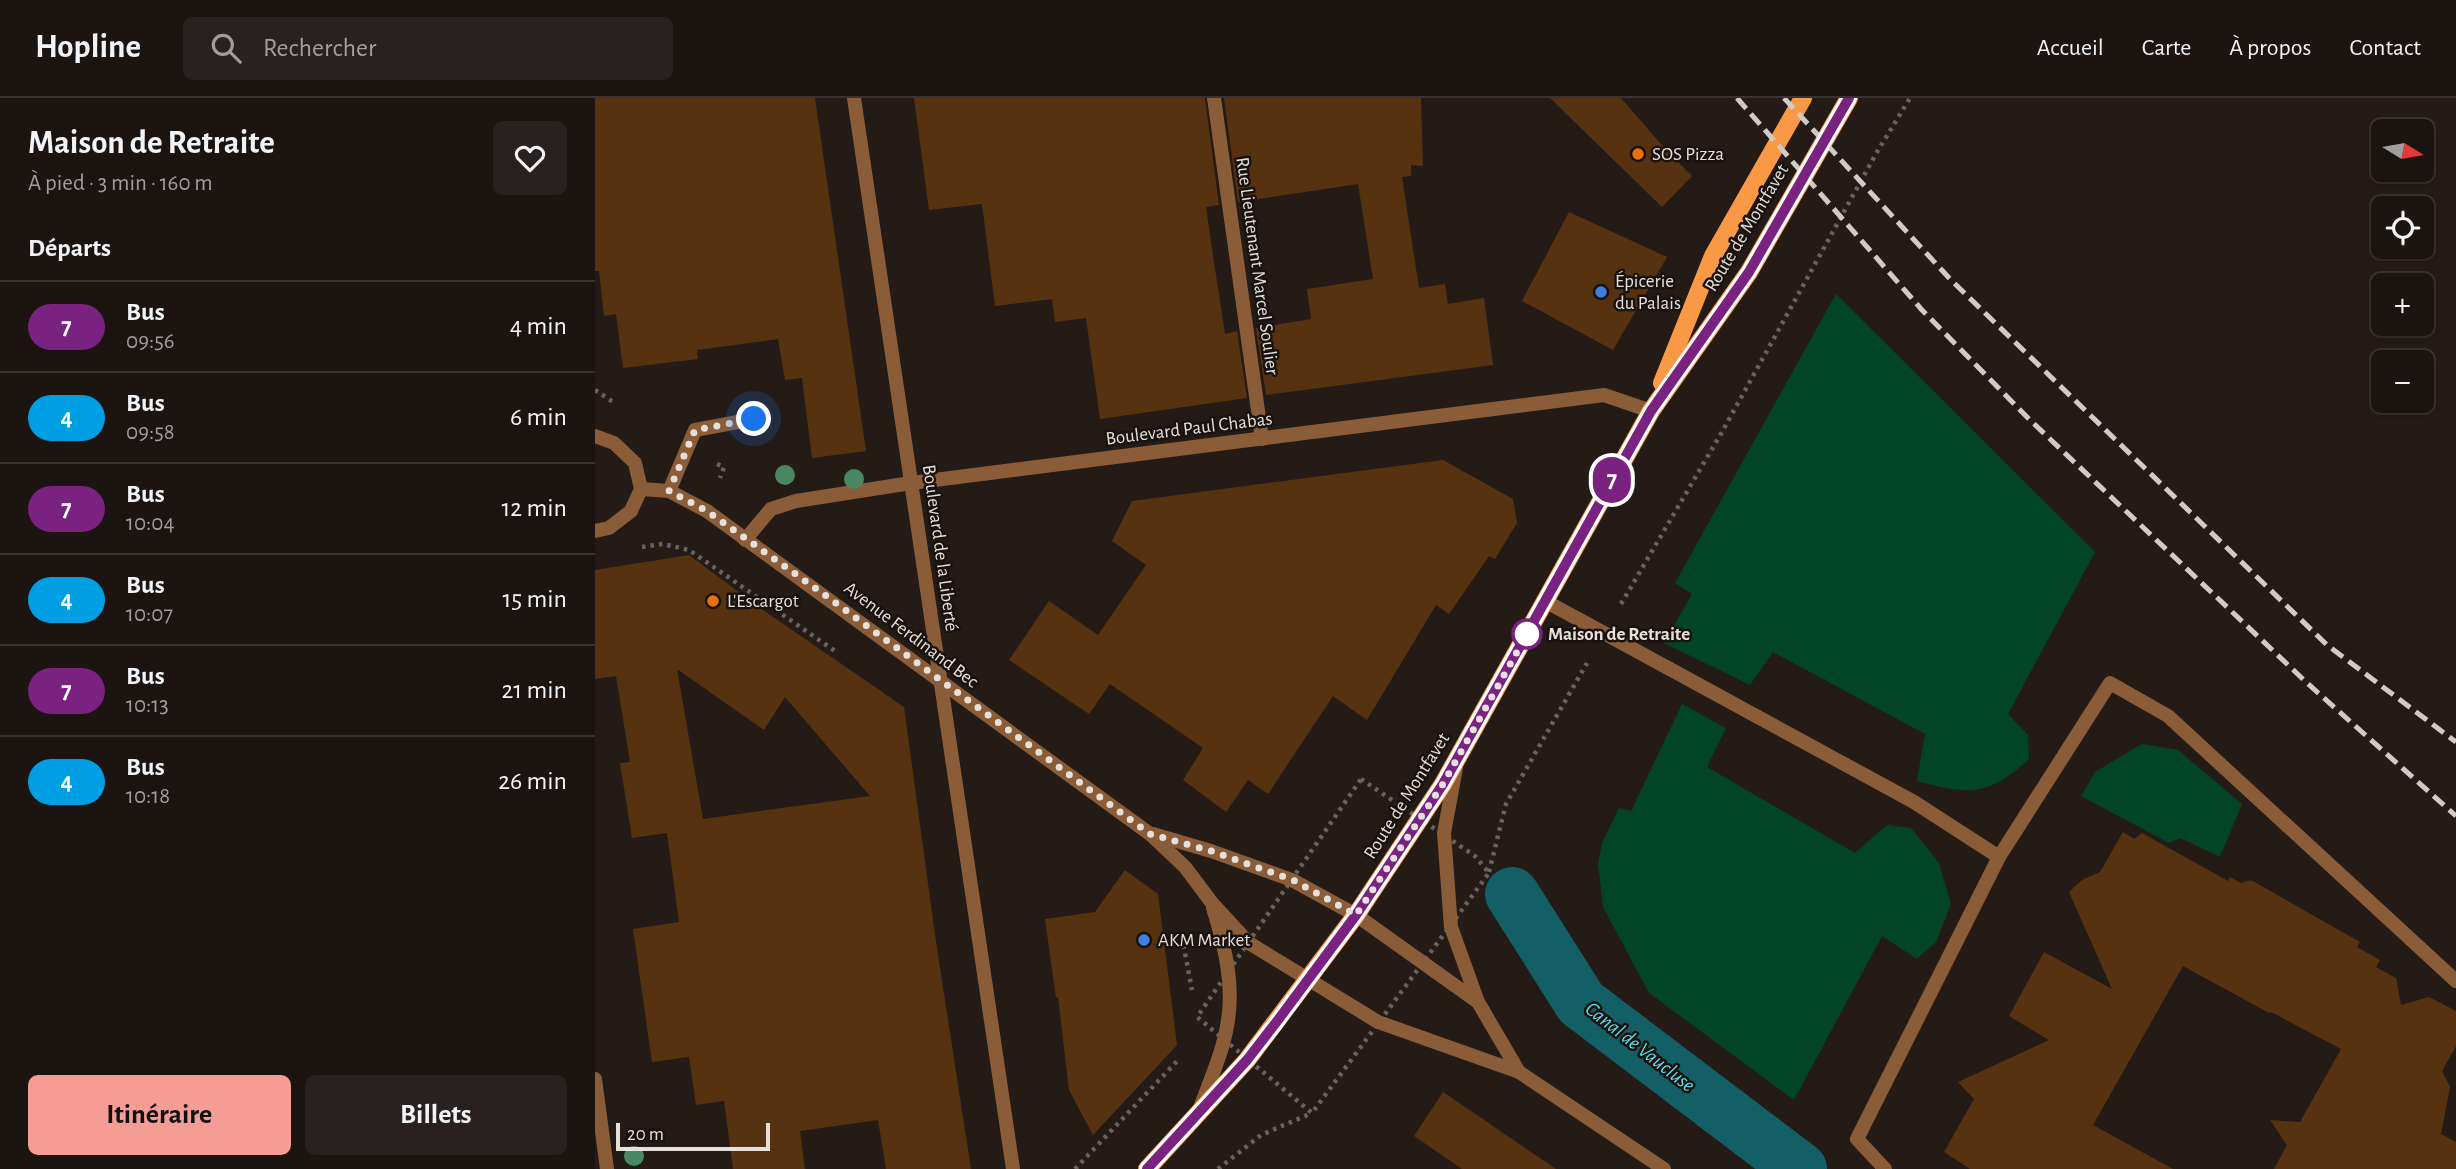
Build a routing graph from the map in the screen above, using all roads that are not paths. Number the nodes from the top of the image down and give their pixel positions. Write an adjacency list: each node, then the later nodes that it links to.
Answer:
1 (854, 98): 9 (street, Boulevard de la Liberté)
2 (1214, 98): 8 (street, Rue Lieutenant Marcel Soulier)
3 (1803, 98): 5 (main road, Route de Montfavet)
4 (1849, 98): 5 (main road, Route de Montfavet)
5 (1651, 411): 8 (street, Boulevard Paul Chabas); 14 (main road, Route de Montfavet)
6 (754, 419): 11 (street)
7 (595, 436): 10 (street)
8 (1262, 439): 9 (street, Boulevard Paul Chabas)
9 (911, 483): 13 (street, Boulevard Paul Chabas); 15 (street, Boulevard de la Liberté)
10 (641, 489): 11 (street, Avenue Ferdinand Bec); 12 (street)
11 (669, 491): 13 (street, Avenue Ferdinand Bec)
12 (595, 531)
13 (745, 540): 15 (street, Avenue Ferdinand Bec)
14 (1545, 601): 16 (main road, Route de Montfavet); 18 (street)
15 (940, 681): 17 (street, Avenue Ferdinand Bec); 28 (street, Boulevard de la Liberté)
16 (1457, 758): 20 (main road, Route de Montfavet); 23 (street)
17 (1150, 834): 19 (street); 20 (street)
18 (1999, 857): 22 (street); 31 (street)
19 (1212, 903): 21 (street); 26 (street)
20 (1356, 915): 21 (main road, Route de Montfavet); 23 (street)
21 (1309, 979): 24 (street); 26 (main road, Route de Montfavet)
22 (2456, 981)
23 (1478, 1002): 24 (street)
24 (1519, 1072): 30 (street)
25 (595, 1079): 27 (street)
26 (1198, 1113): 29 (main road, Route de Montfavet)
27 (607, 1169)
28 (1013, 1169)
29 (1147, 1169)
30 (1664, 1169)
31 (1885, 1169)

